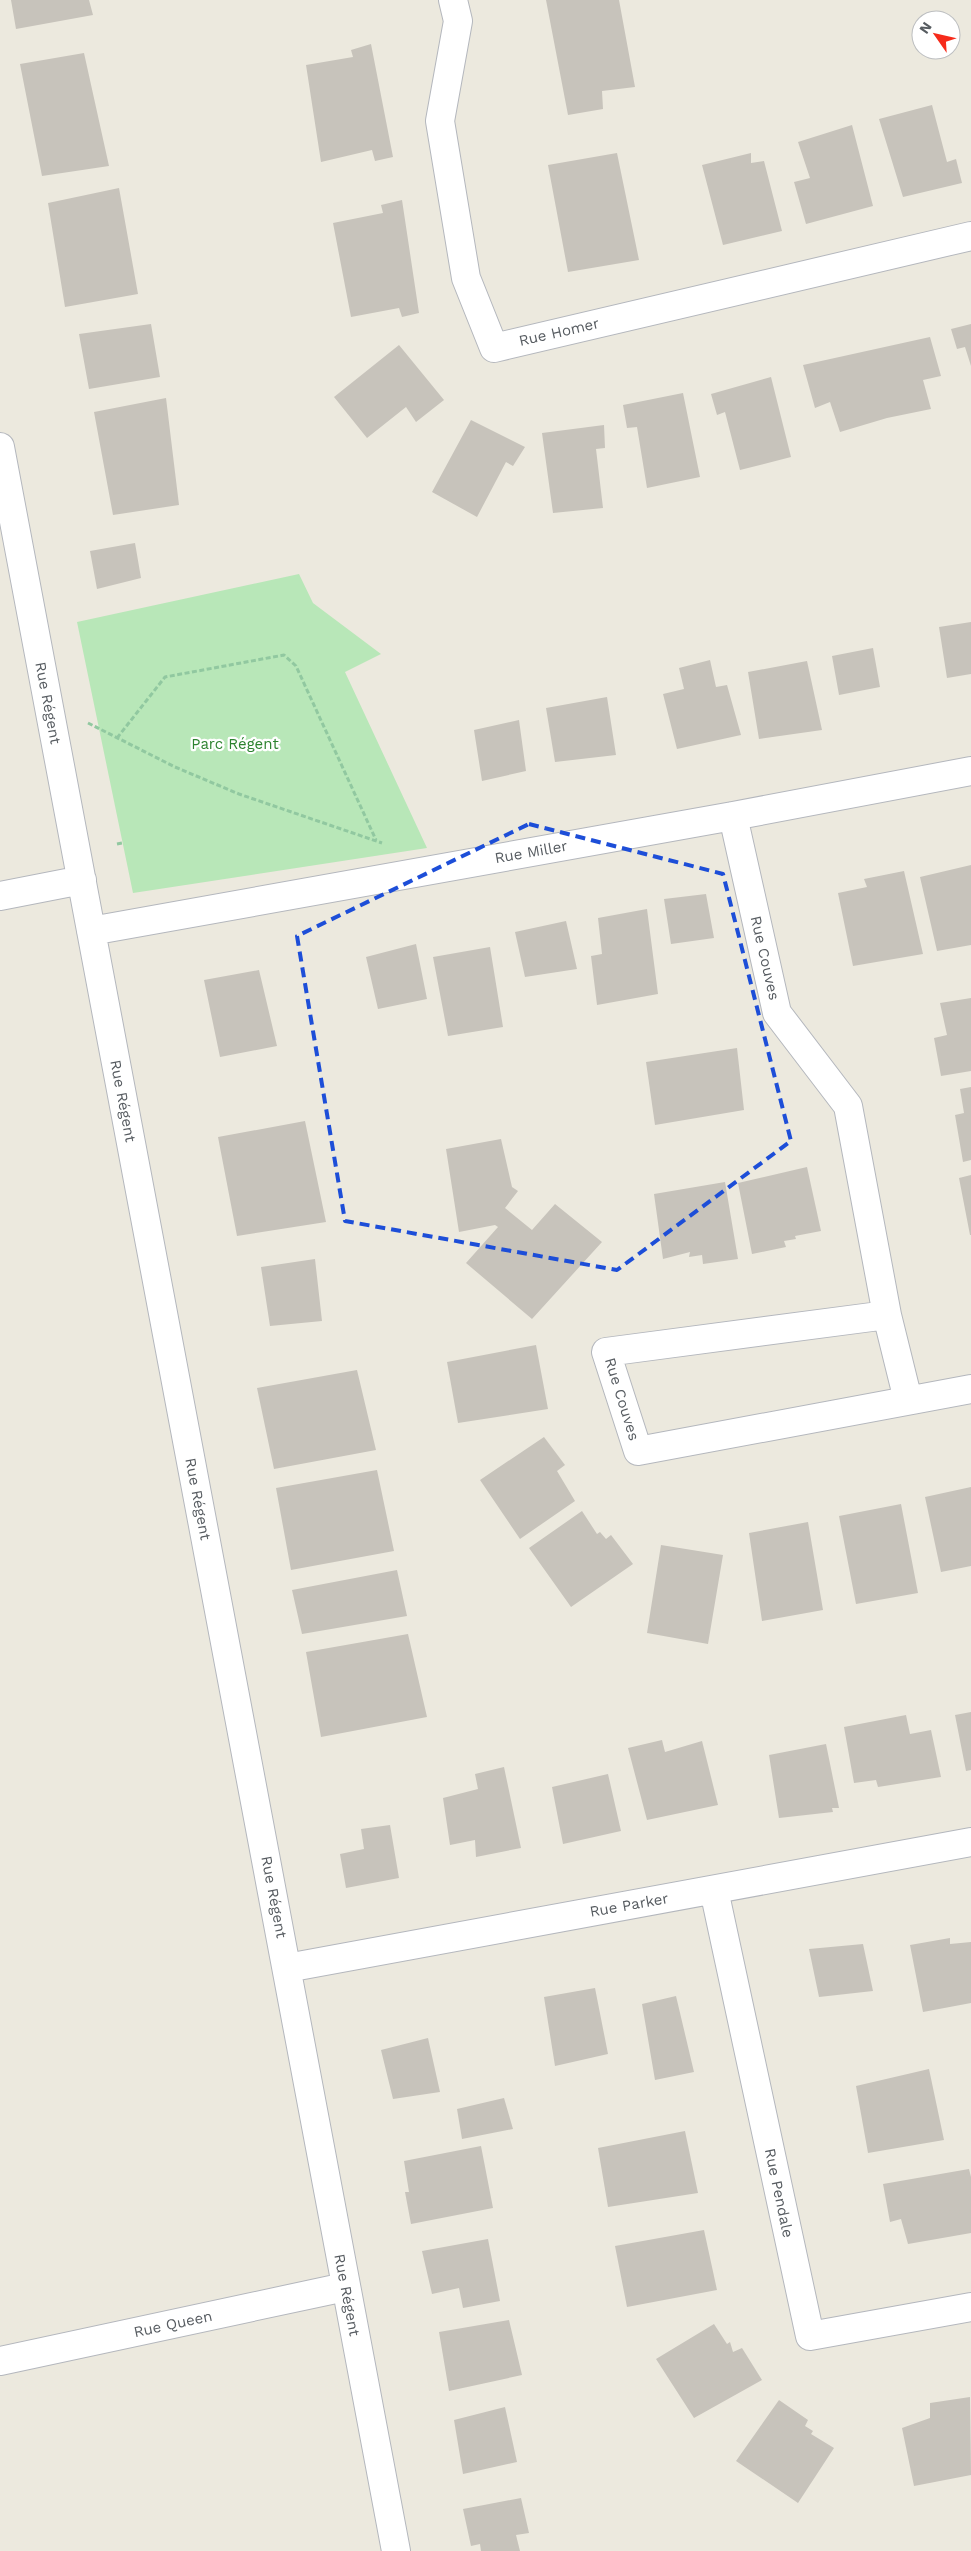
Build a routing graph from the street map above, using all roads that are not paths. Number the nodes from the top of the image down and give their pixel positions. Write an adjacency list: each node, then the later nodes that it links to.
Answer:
1 (453, 0): 2 (street, Rue Homer)
2 (971, 236)
3 (0, 447): 6 (street, Rue Régent)
4 (971, 771): 5 (street, Rue Miller)
5 (733, 816): 8 (street, Rue Miller); 9 (street, Rue Couves)
6 (82, 880): 7 (street); 8 (street, Rue Régent)
7 (0, 896)
8 (91, 931): 14 (street, Rue Régent)
9 (887, 1315): 11 (street, Rue Couves); 11 (street, Rue Couves)
10 (971, 1389): 11 (street, Rue Couves)
11 (908, 1400)
12 (971, 1842): 13 (street, Rue Parker)
13 (714, 1890): 14 (street, Rue Parker); 16 (street, Rue Pendale)
14 (287, 1968): 15 (street, Rue Régent)
15 (345, 2287): 17 (street, Rue Queen); 18 (street, Rue Régent)
16 (971, 2307)
17 (0, 2361)
18 (396, 2551)

